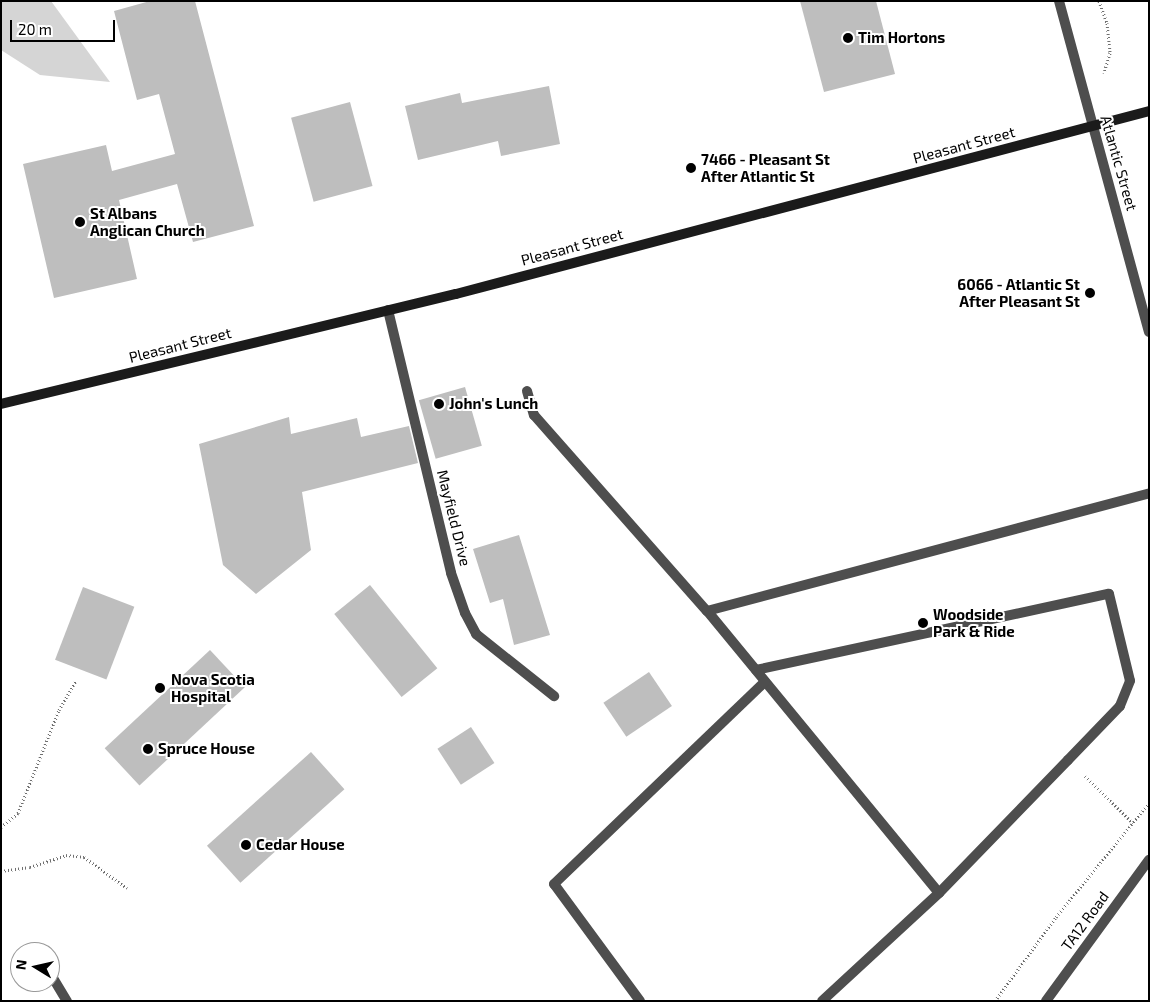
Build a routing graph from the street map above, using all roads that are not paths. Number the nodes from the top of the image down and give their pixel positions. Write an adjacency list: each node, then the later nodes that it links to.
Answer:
1 (1058, 1): 3 (street, Atlantic Street)
2 (1149, 110): 3 (main road, Pleasant Street)
3 (1092, 125): 4 (main road, Pleasant Street); 5 (street, Atlantic Street)
4 (388, 310): 7 (main road, Pleasant Street); 12 (street, Mayfield Drive)
5 (1149, 332)
6 (527, 391): 9 (street)
7 (1, 404)
8 (1149, 492): 9 (street)
9 (707, 611): 10 (street)
10 (756, 670): 11 (street); 14 (street)
11 (765, 682): 14 (street); 17 (street)
12 (554, 696)
13 (1149, 860): 19 (street, TA12 Road)
14 (940, 893): 18 (street)
15 (60, 989): 16 (street)
16 (67, 1001)
17 (640, 1001)
18 (822, 1001)
19 (1046, 1001)

